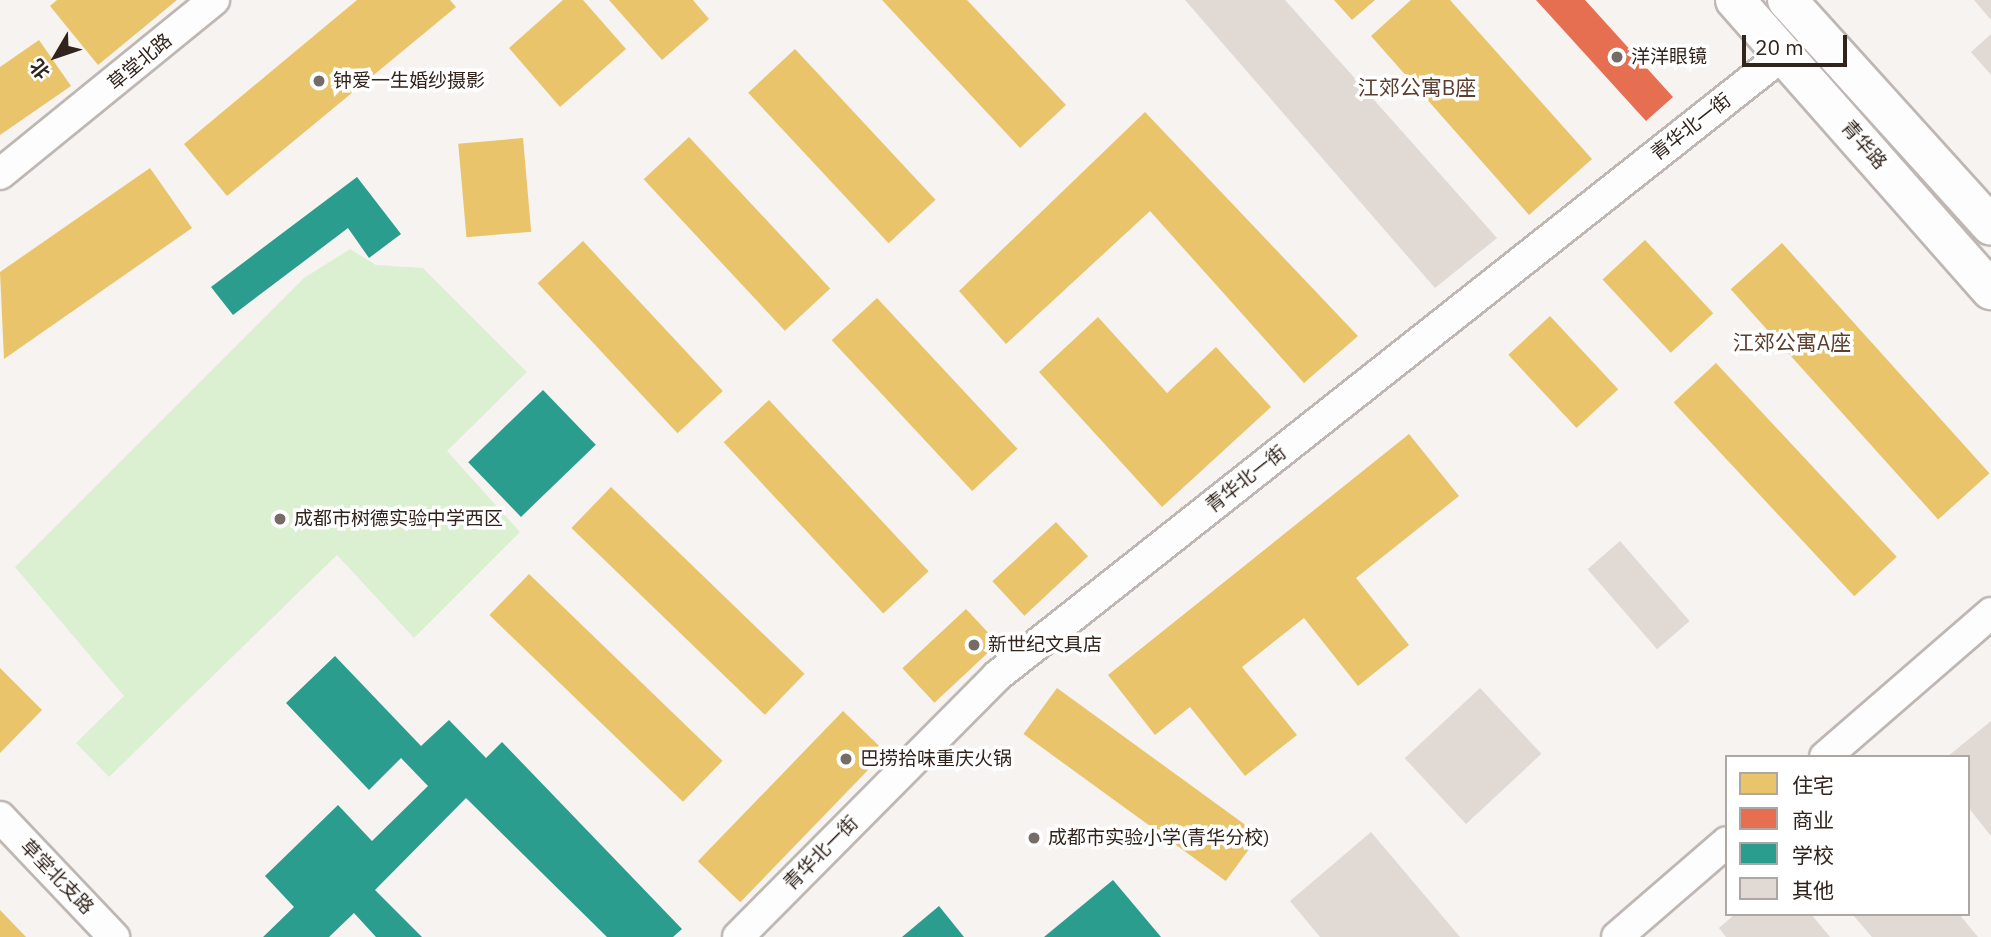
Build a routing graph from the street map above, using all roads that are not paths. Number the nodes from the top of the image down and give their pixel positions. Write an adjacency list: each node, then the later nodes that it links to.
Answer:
1 (214, 0): 5 (street, 草堂北路)
2 (1735, 0): 4 (main road, 青华路)
3 (1787, 0): 6 (main road, 青华路)
4 (1784, 54): 7 (main road, 青华路); 13 (street, 青华北一街)
5 (0, 174)
6 (1991, 226)
7 (1991, 290)
8 (1991, 613): 9 (street)
9 (1827, 755)
10 (0, 817): 12 (street, 草堂北支路)
11 (1725, 844): 14 (street)
12 (114, 937)
13 (737, 937)
14 (1617, 937)

